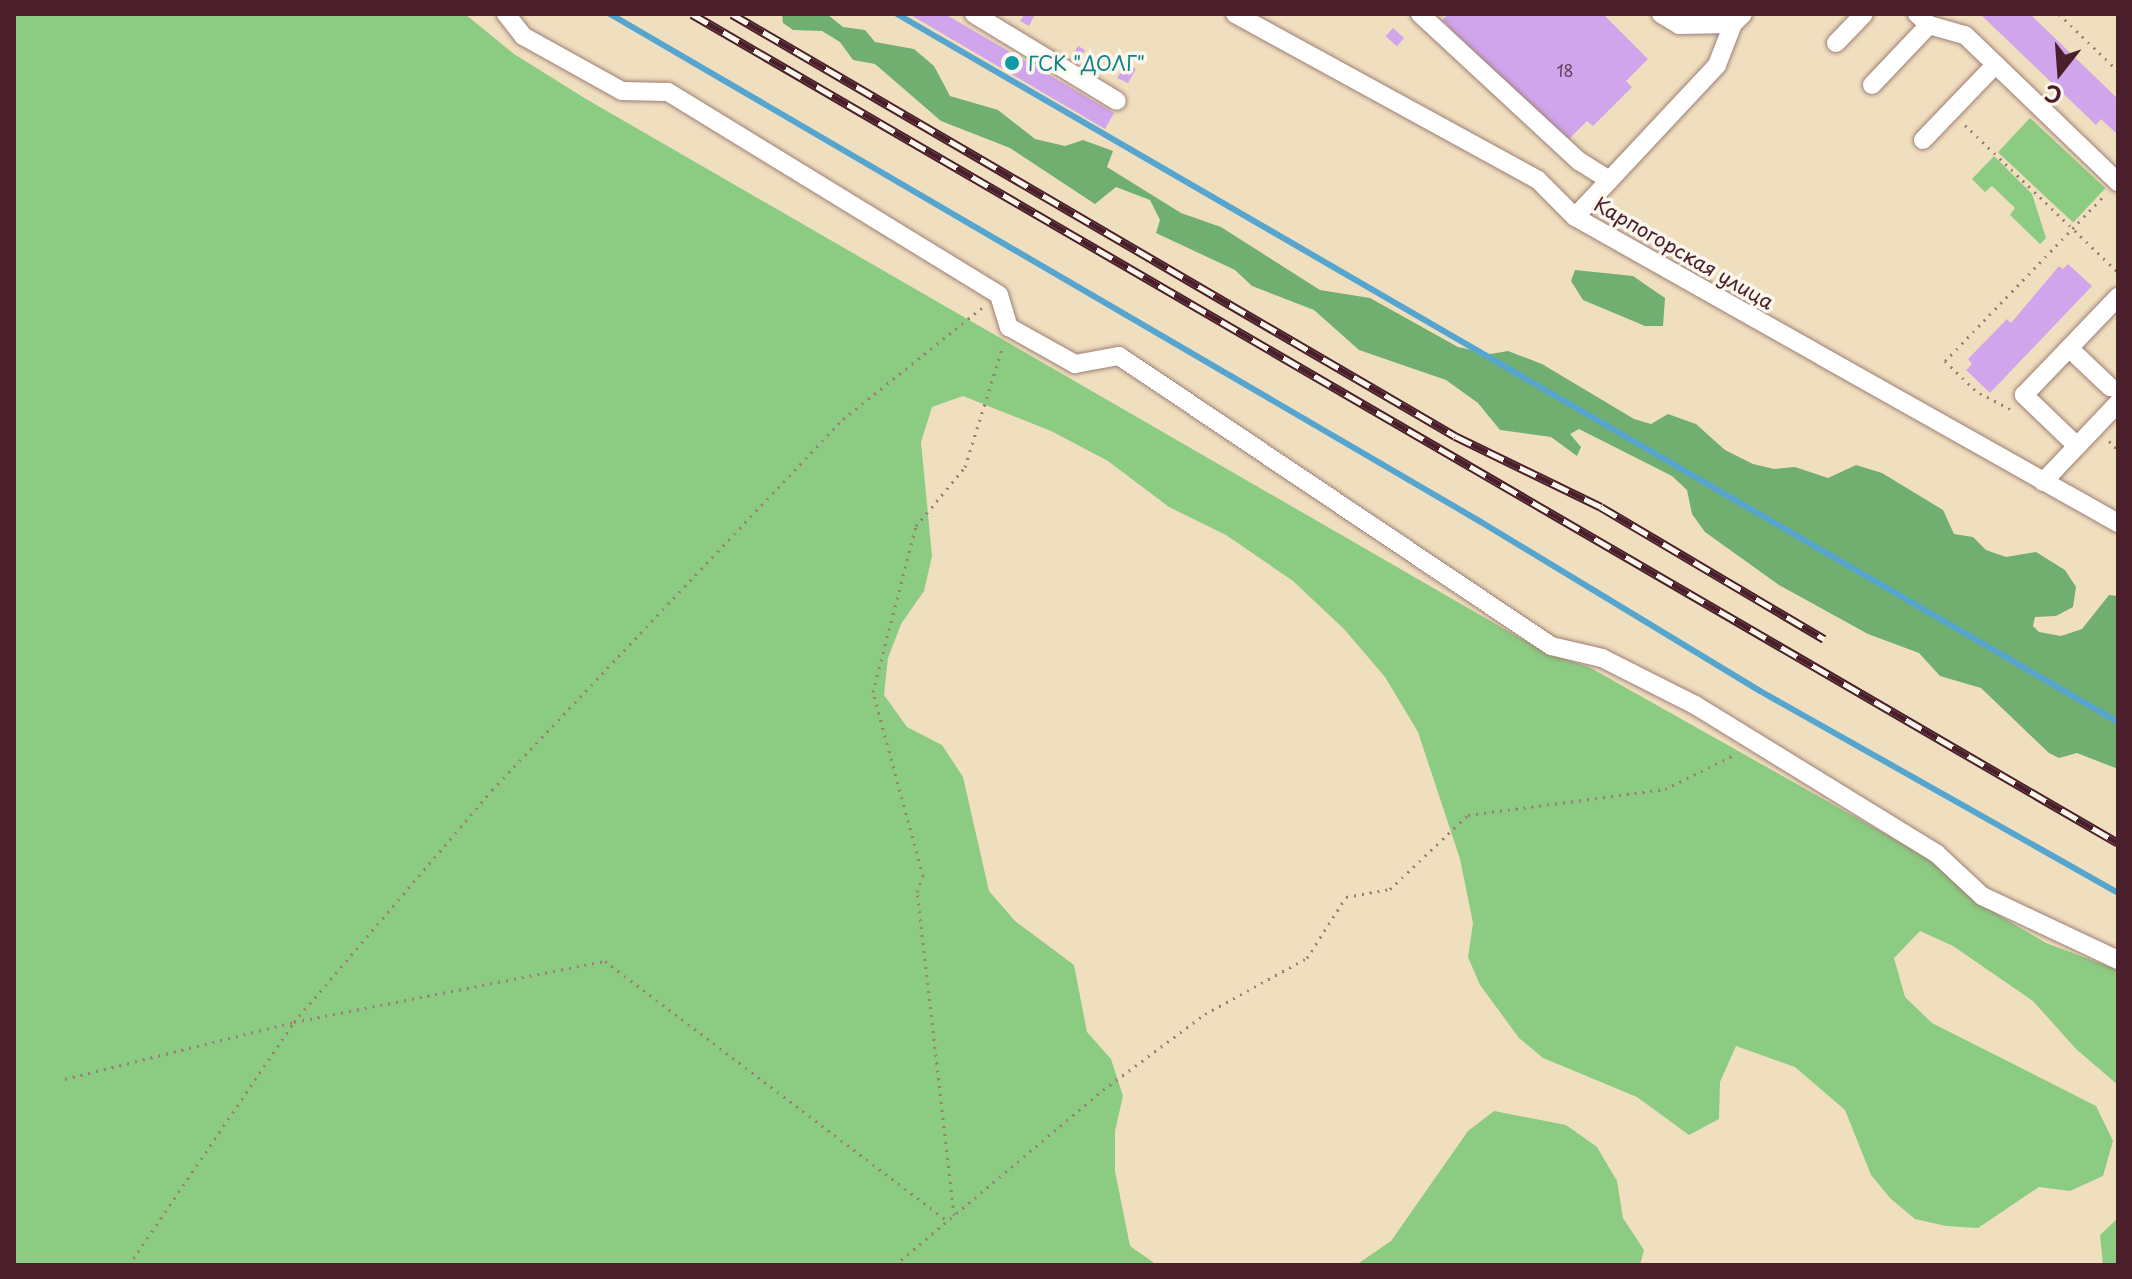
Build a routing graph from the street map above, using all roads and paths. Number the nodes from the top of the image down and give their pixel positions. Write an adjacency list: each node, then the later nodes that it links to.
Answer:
1 (506, 14): 22 (street)
2 (974, 14): 14 (street)
3 (1235, 14): 19 (street, Карпогорская улица)
4 (1420, 14): 17 (street)
5 (1661, 14): 8 (street)
6 (1864, 14): 10 (street)
7 (2059, 14): 12 (path)
8 (1738, 19): 17 (street)
9 (1923, 20): 11 (street); 13 (street)
10 (1836, 43)
11 (1996, 64): 15 (street); 18 (street)
12 (2118, 71)
13 (1872, 85)
14 (1117, 101)
15 (1950, 111): 16 (street); 20 (path)
16 (1923, 140)
17 (1608, 179): 19 (street)
18 (2118, 182): 20 (path)
19 (1575, 217): 29 (street, Карпогорская улица)
20 (2072, 229): 21 (path); 26 (path)
21 (2118, 272)
22 (999, 295): 24 (street); 33 (path)
23 (2114, 309): 25 (street)
24 (1009, 327): 31 (street); 35 (path)
25 (2069, 348): 26 (street); 27 (street)
26 (2024, 395): 28 (street)
27 (2114, 395): 28 (street)
28 (2077, 446): 29 (street)
29 (2043, 482): 30 (street, Карпогорская улица)
30 (2118, 523)
31 (1757, 743): 32 (street); 35 (path)
32 (2118, 960)
33 (294, 1022): 34 (path); 36 (path); 37 (path)
34 (65, 1079)
35 (954, 1215): 36 (path)
36 (947, 1221): 38 (path)
37 (129, 1265)
38 (895, 1265)

